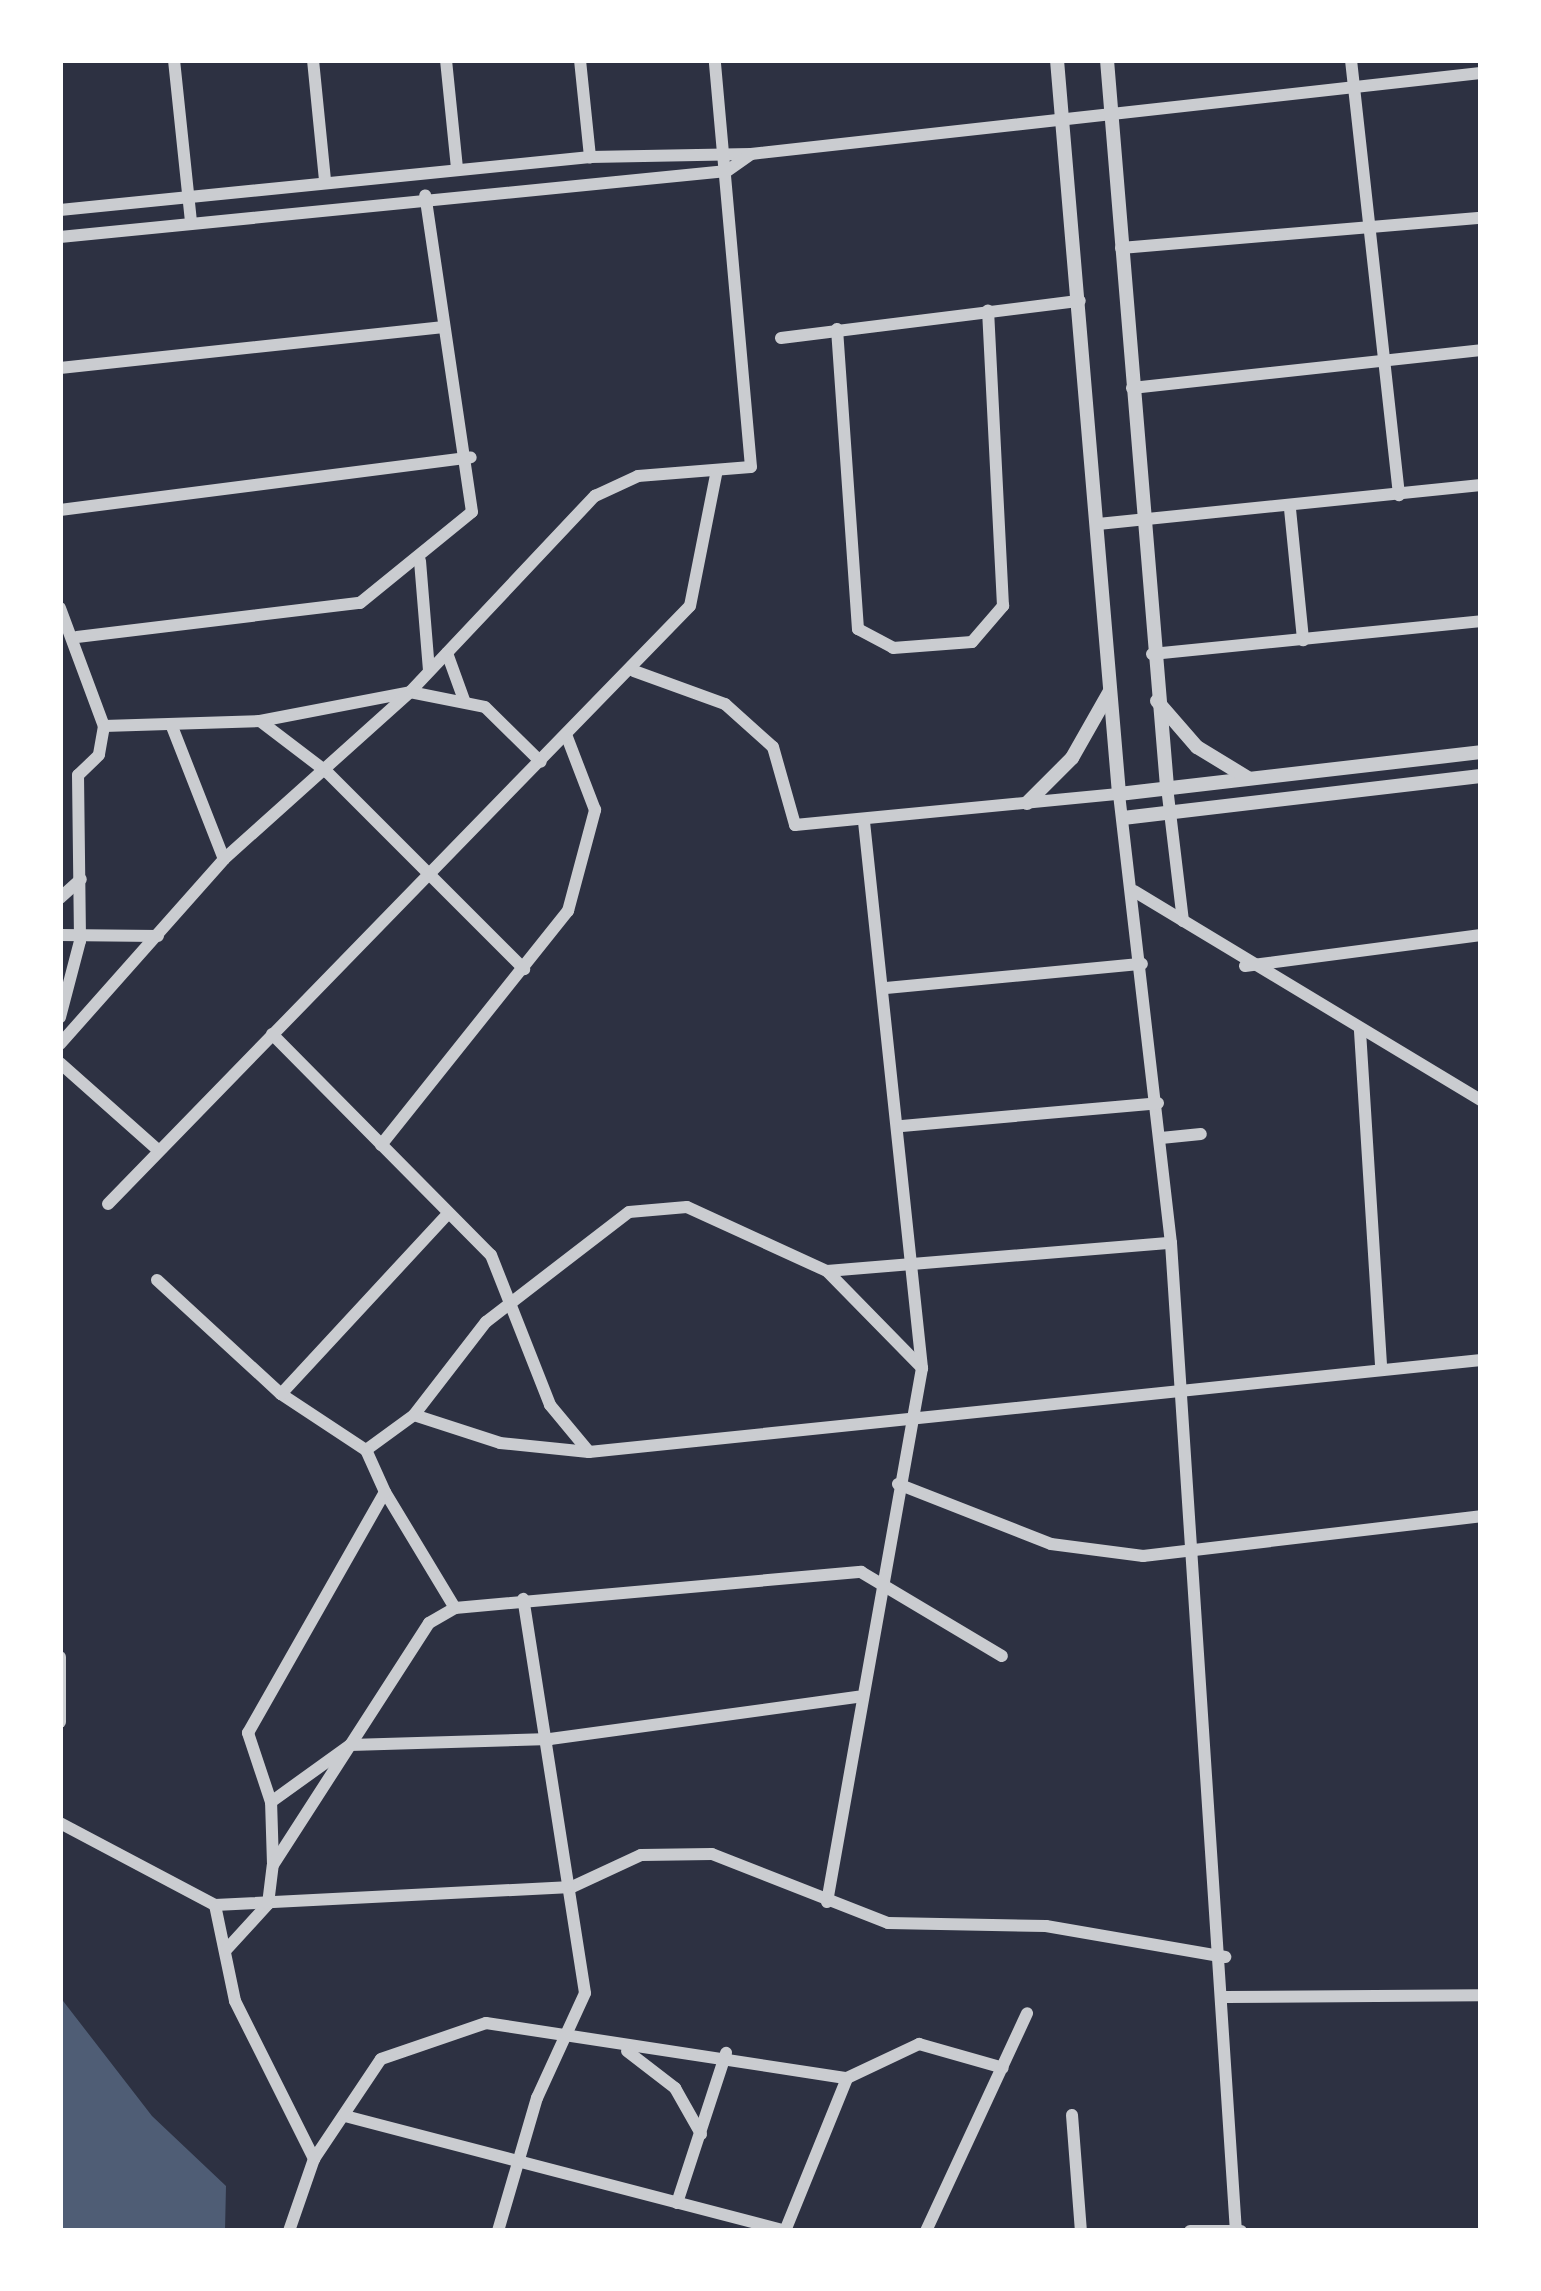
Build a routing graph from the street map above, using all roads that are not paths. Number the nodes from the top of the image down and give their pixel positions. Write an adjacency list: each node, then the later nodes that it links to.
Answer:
1 (174, 60): 20 (street)
2 (313, 60): 18 (street)
3 (446, 60): 16 (street)
4 (580, 60): 15 (street)
5 (715, 60): 13 (street)
6 (1057, 60): 12 (street)
7 (1107, 60): 11 (street)
8 (1351, 60): 10 (street)
9 (1481, 73): 10 (street)
10 (1354, 88): 11 (street); 24 (street)
11 (1112, 112): 12 (street); 26 (street)
12 (1060, 117): 14 (street); 27 (street)
13 (724, 146): 14 (street); 15 (street); 17 (street)
14 (751, 154): 17 (street)
15 (590, 157): 16 (street)
16 (457, 169): 18 (street)
17 (727, 171): 19 (street); 37 (street)
18 (326, 181): 20 (street)
19 (425, 195): 23 (street); 29 (street)
20 (188, 196): 21 (street); 23 (street)
21 (60, 209)
22 (1481, 218): 24 (street)
23 (191, 223): 25 (street)
24 (1372, 231): 26 (street); 33 (street)
25 (60, 237)
26 (1121, 248): 35 (street)
27 (1081, 301): 28 (street); 43 (street)
28 (988, 310): 30 (street); 30 (street)
29 (444, 326): 34 (street); 36 (street)
30 (837, 329): 31 (street)
31 (781, 338)
32 (1481, 350): 33 (street)
33 (1384, 360): 35 (street); 39 (street)
34 (60, 368)
35 (1132, 388): 42 (street)
36 (470, 457): 41 (street); 44 (street)
37 (716, 475): 49 (street); 51 (street)
38 (1481, 485): 39 (street)
39 (1399, 495): 40 (street)
40 (1290, 509): 42 (street); 48 (street)
41 (60, 510)
42 (1142, 521): 43 (street); 50 (street)
43 (1098, 524): 53 (street)
44 (421, 561): 47 (street); 52 (street)
45 (60, 608): 47 (street)
46 (1481, 621): 48 (street)
47 (77, 637): 59 (street)
48 (1303, 640): 50 (street)
49 (447, 653): 52 (street); 55 (street)
50 (1152, 654): 56 (street)
51 (634, 671): 60 (street); 73 (street)
52 (429, 672): 54 (street)
53 (1110, 691): 69 (street); 70 (street)
54 (410, 692): 55 (street); 57 (street); 63 (street)
55 (464, 700): 62 (street)
56 (1156, 700): 67 (street); 68 (street)
57 (260, 721): 58 (street); 63 (street)
58 (171, 724): 59 (street); 74 (street)
59 (104, 726): 64 (street)
60 (567, 736): 62 (street); 86 (street)
61 (1481, 752): 67 (street)
62 (542, 762): 75 (street)
63 (327, 772): 74 (street); 75 (street)
64 (77, 775): 66 (street); 76 (street)
65 (1481, 776): 71 (street)
66 (60, 778)
67 (1248, 778): 68 (street)
68 (1167, 787): 69 (street); 71 (street)
69 (1119, 794): 70 (street); 72 (street)
70 (1027, 803): 73 (street)
71 (1169, 811): 72 (street); 79 (street)
72 (1123, 818): 77 (street)
73 (864, 822): 87 (street)
74 (224, 859): 82 (street)
75 (431, 870): 86 (street); 90 (street)
76 (81, 879): 78 (street); 83 (street)
77 (1134, 891): 79 (street); 84 (street)
78 (60, 898)
79 (1183, 921): 85 (street)
80 (60, 935): 83 (street)
81 (1481, 935): 85 (street)
82 (159, 936): 83 (street); 91 (street)
83 (80, 940): 88 (street)
84 (1142, 964): 87 (street); 94 (street)
85 (1245, 966): 89 (street)
86 (524, 969): 98 (street)
87 (886, 988): 95 (street)
88 (60, 1017)
89 (1360, 1031): 93 (street); 109 (street)
90 (272, 1034): 98 (street); 99 (street)
91 (60, 1044)
92 (60, 1063): 99 (street)
93 (1481, 1100)
94 (1158, 1103): 95 (street); 97 (street)
95 (902, 1126): 103 (street)
96 (1201, 1134): 97 (street)
97 (1161, 1138): 102 (street)
98 (381, 1145): 101 (street)
99 (158, 1150): 100 (street)
100 (108, 1204)
101 (447, 1215): 106 (street); 111 (street)
102 (1172, 1244): 103 (street); 110 (street)
103 (919, 1266): 104 (street); 108 (street)
104 (827, 1271): 106 (street); 108 (street)
105 (157, 1280): 111 (street)
106 (514, 1298): 112 (street); 115 (street)
107 (1481, 1360): 109 (street)
108 (922, 1368): 113 (street)
109 (1381, 1369): 110 (street)
110 (1183, 1388): 113 (street); 119 (street)
111 (281, 1394): 114 (street)
112 (414, 1415): 114 (street); 115 (street)
113 (911, 1418): 115 (street); 116 (street)
114 (366, 1450): 117 (street)
115 (589, 1452)
116 (898, 1484): 119 (street); 120 (street)
117 (385, 1492): 122 (street); 129 (street)
118 (1481, 1516): 119 (street)
119 (1195, 1555): 137 (street)
120 (878, 1578): 121 (street); 123 (street); 125 (street)
121 (523, 1599): 122 (street); 127 (street)
122 (455, 1608): 128 (street)
123 (1002, 1656)
124 (60, 1657): 126 (street)
125 (858, 1697): 127 (street); 133 (street)
126 (60, 1722)
127 (550, 1739): 128 (street); 132 (street)
128 (350, 1745): 129 (street); 131 (street)
129 (271, 1802): 131 (street)
130 (60, 1823): 135 (street)
131 (273, 1865): 134 (street)
132 (572, 1886): 133 (street); 134 (street); 141 (street)
133 (827, 1902): 137 (street)
134 (268, 1904): 135 (street); 136 (street)
135 (214, 1905): 136 (street)
136 (225, 1951): 149 (street)
137 (1225, 1957): 139 (street)
138 (1481, 1995): 139 (street)
139 (1226, 1997): 152 (street)
140 (1028, 2013): 144 (street)
141 (574, 2030): 142 (street); 147 (street); 150 (street)
142 (624, 2049): 143 (street); 148 (street)
143 (726, 2054): 145 (street); 148 (street)
144 (1003, 2068): 145 (street); 156 (street)
145 (847, 2078): 155 (street)
146 (1072, 2115): 157 (street)
147 (345, 2116): 149 (street); 150 (street)
148 (701, 2134): 151 (street)
149 (314, 2158): 153 (street)
150 (521, 2162): 151 (street); 154 (street)
151 (677, 2204): 155 (street)
152 (1238, 2230): 158 (street)
153 (289, 2231)
154 (498, 2231)
155 (785, 2231)
156 (926, 2231)
157 (1082, 2231)
158 (1190, 2231)

